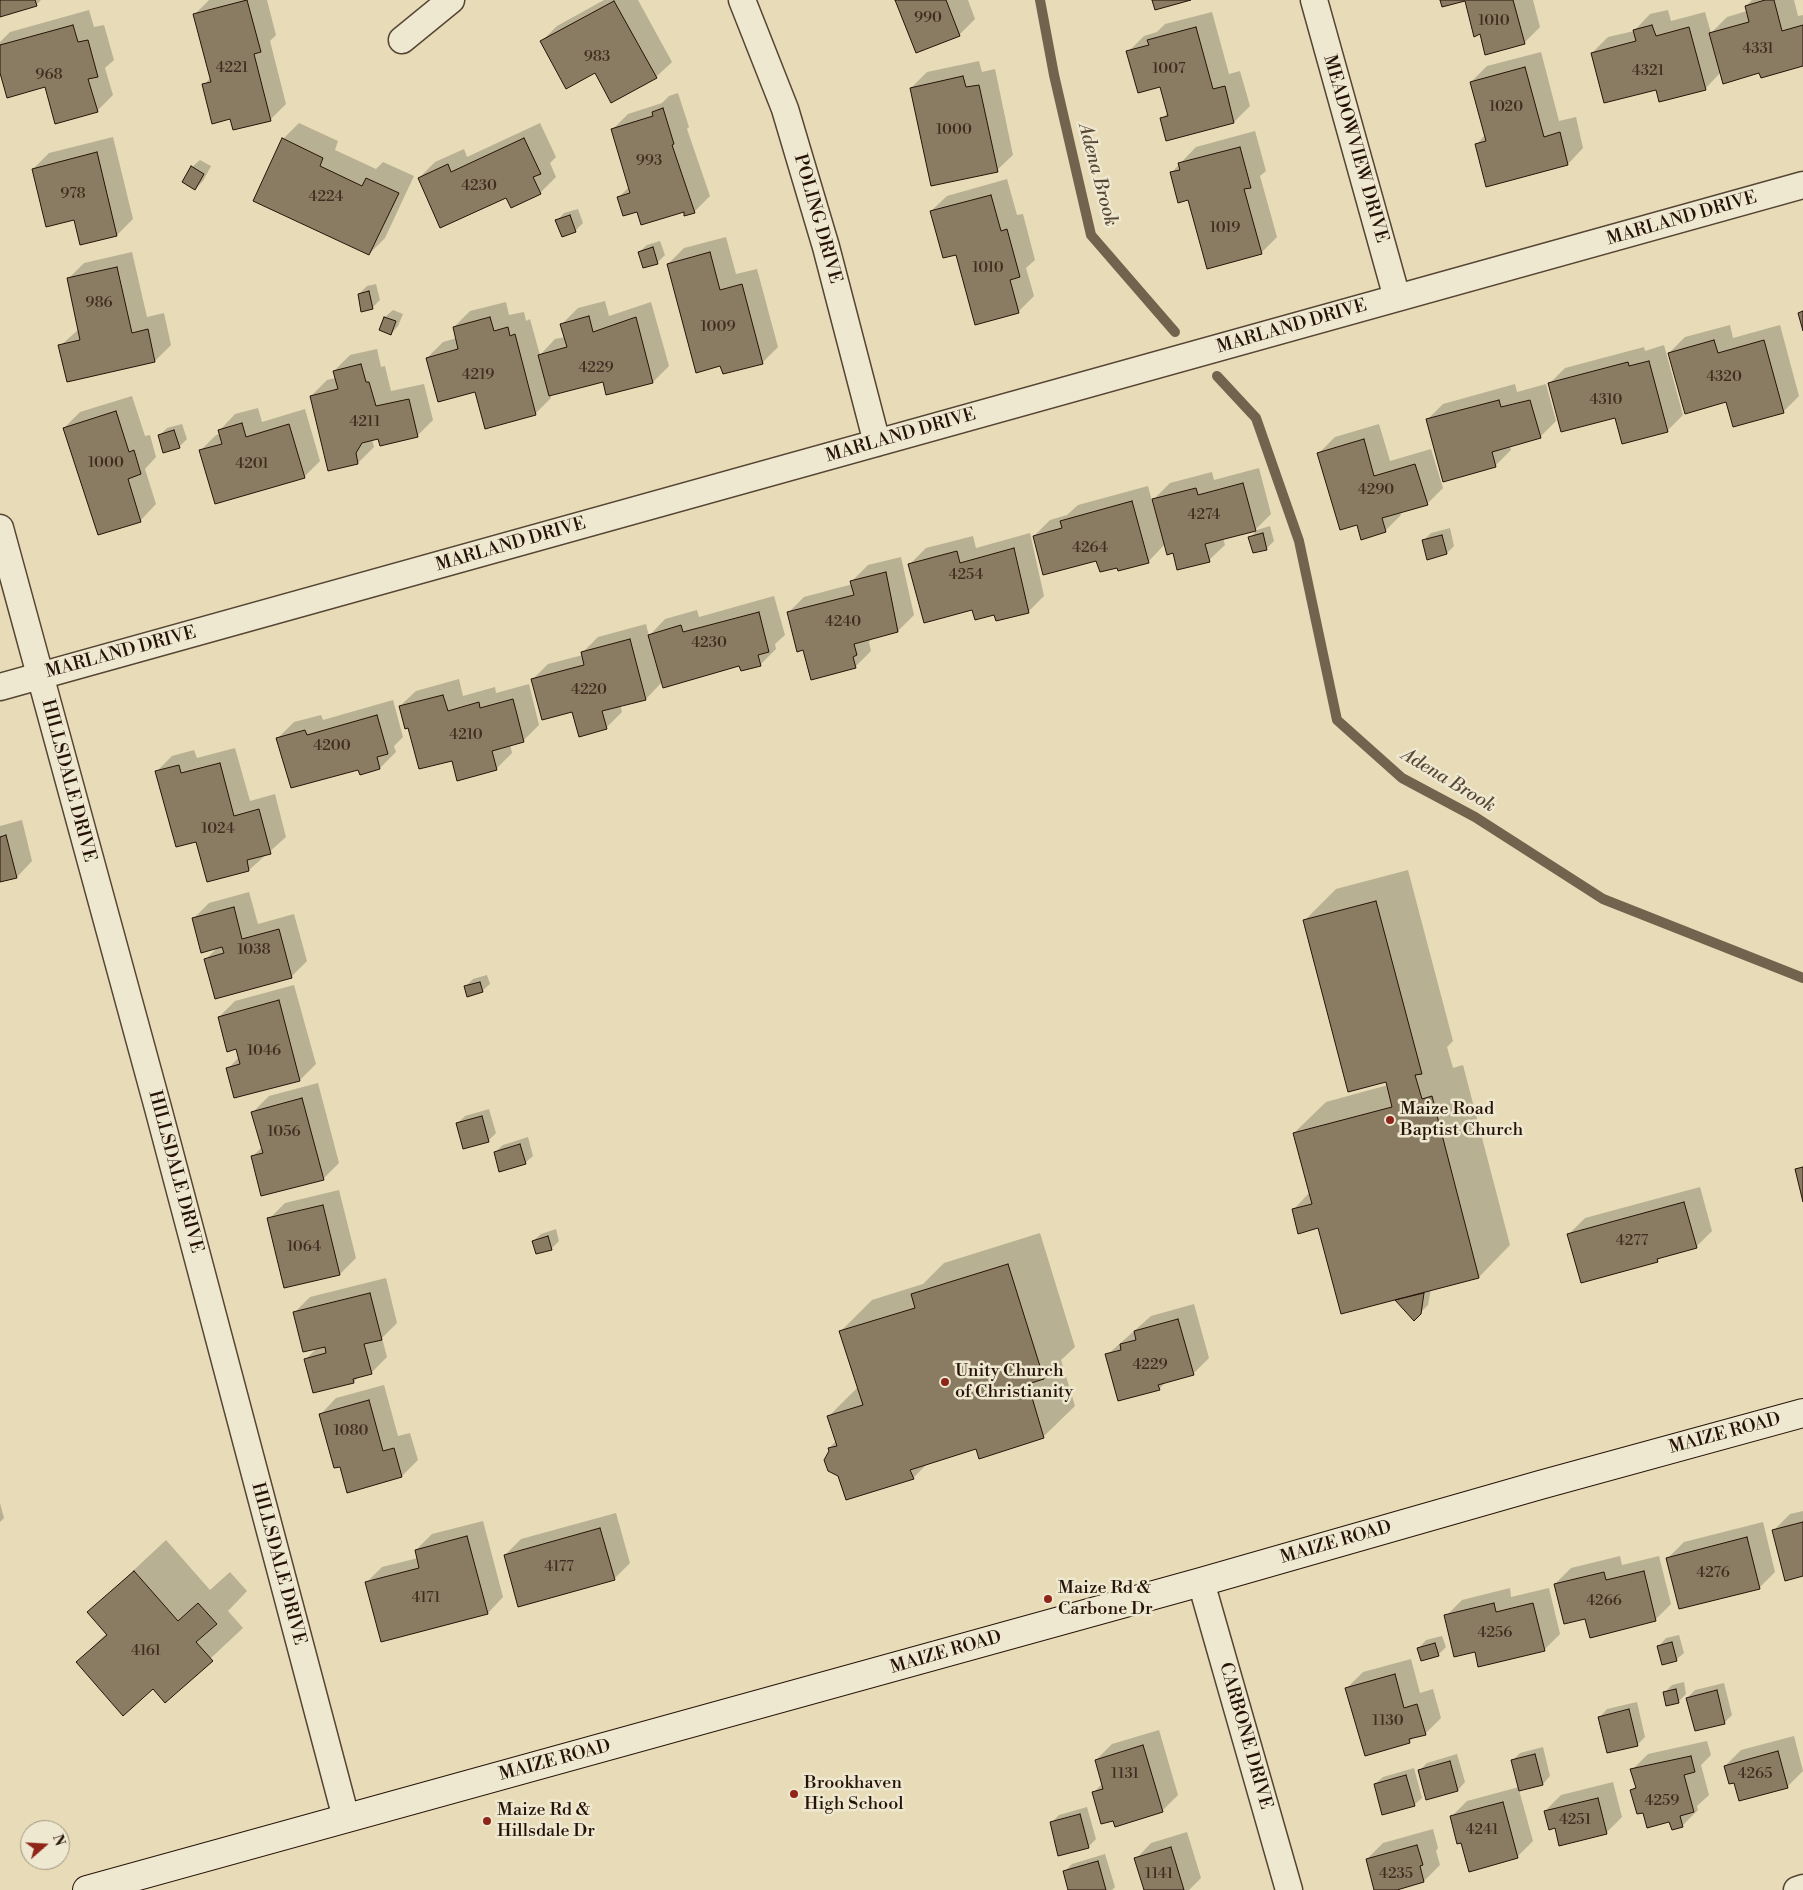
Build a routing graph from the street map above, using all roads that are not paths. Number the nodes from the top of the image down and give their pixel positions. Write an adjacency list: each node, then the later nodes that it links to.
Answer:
1 (451, 0): 4 (street)
2 (742, 0): 7 (street, POLING DRIVE)
3 (1314, 0): 6 (street, MEADOWVIEW DRIVE)
4 (402, 40)
5 (1803, 186): 6 (street, MARLAND DRIVE)
6 (1397, 298): 7 (street, MARLAND DRIVE)
7 (877, 443): 9 (street, MARLAND DRIVE)
8 (0, 528): 9 (street, HILLSDALE DRIVE)
9 (39, 675): 10 (street, MARLAND DRIVE); 13 (street, HILLSDALE DRIVE)
10 (0, 687)
11 (1803, 1412): 12 (street, MAIZE ROAD)
12 (1200, 1582): 13 (street, MAIZE ROAD); 16 (street, CARBONE DRIVE)
13 (346, 1818): 15 (street, MAIZE ROAD)
14 (1803, 1888): 17 (street)
15 (87, 1890)
16 (1289, 1890)
17 (1797, 1890)

